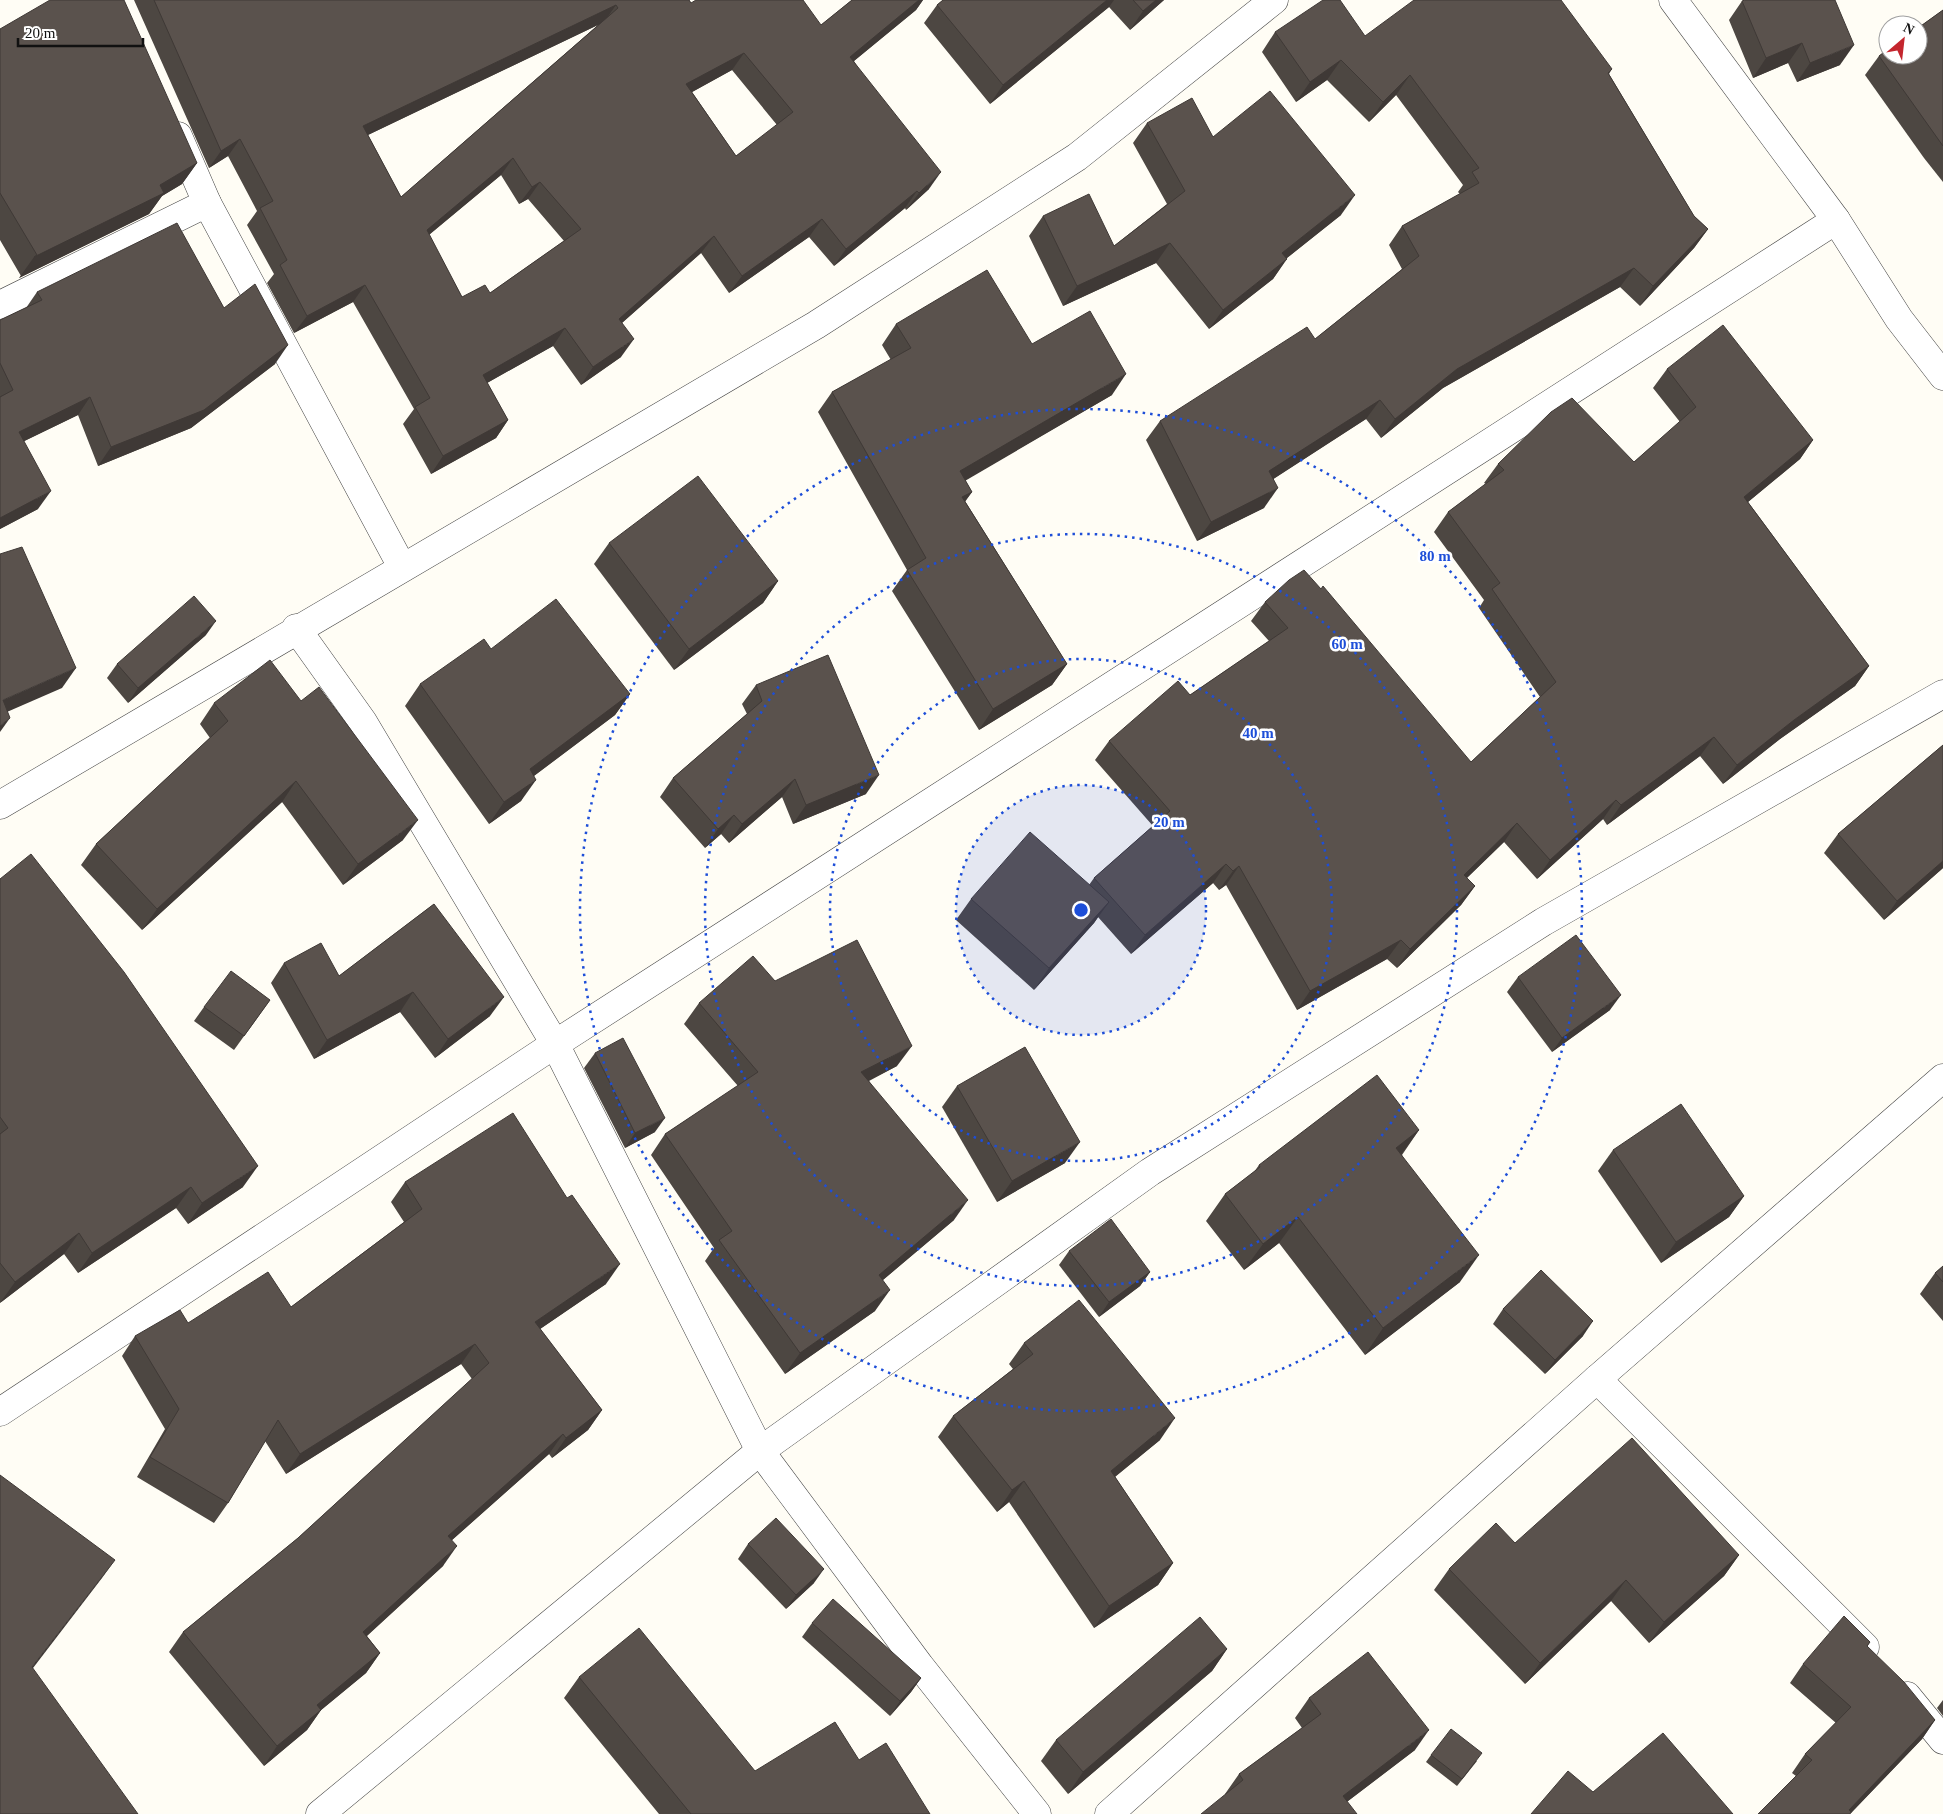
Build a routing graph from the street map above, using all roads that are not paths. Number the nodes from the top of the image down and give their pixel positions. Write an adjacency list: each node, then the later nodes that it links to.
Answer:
1 (1274, 0): 8 (street)
2 (1673, 0): 5 (street)
3 (168, 115): 4 (street)
4 (208, 203): 6 (street); 8 (street)
5 (1836, 220): 7 (street); 12 (street)
6 (0, 305)
7 (1943, 376)
8 (402, 567): 9 (street)
9 (296, 628): 11 (street); 12 (street)
10 (1943, 694): 16 (street)
11 (0, 804)
12 (555, 1044): 15 (street); 16 (street)
13 (1943, 1078): 14 (street)
14 (1597, 1379): 17 (street); 20 (street)
15 (0, 1412)
16 (760, 1451): 18 (street); 19 (street)
17 (1943, 1740)
18 (320, 1814)
19 (1038, 1814)
20 (1109, 1814)

